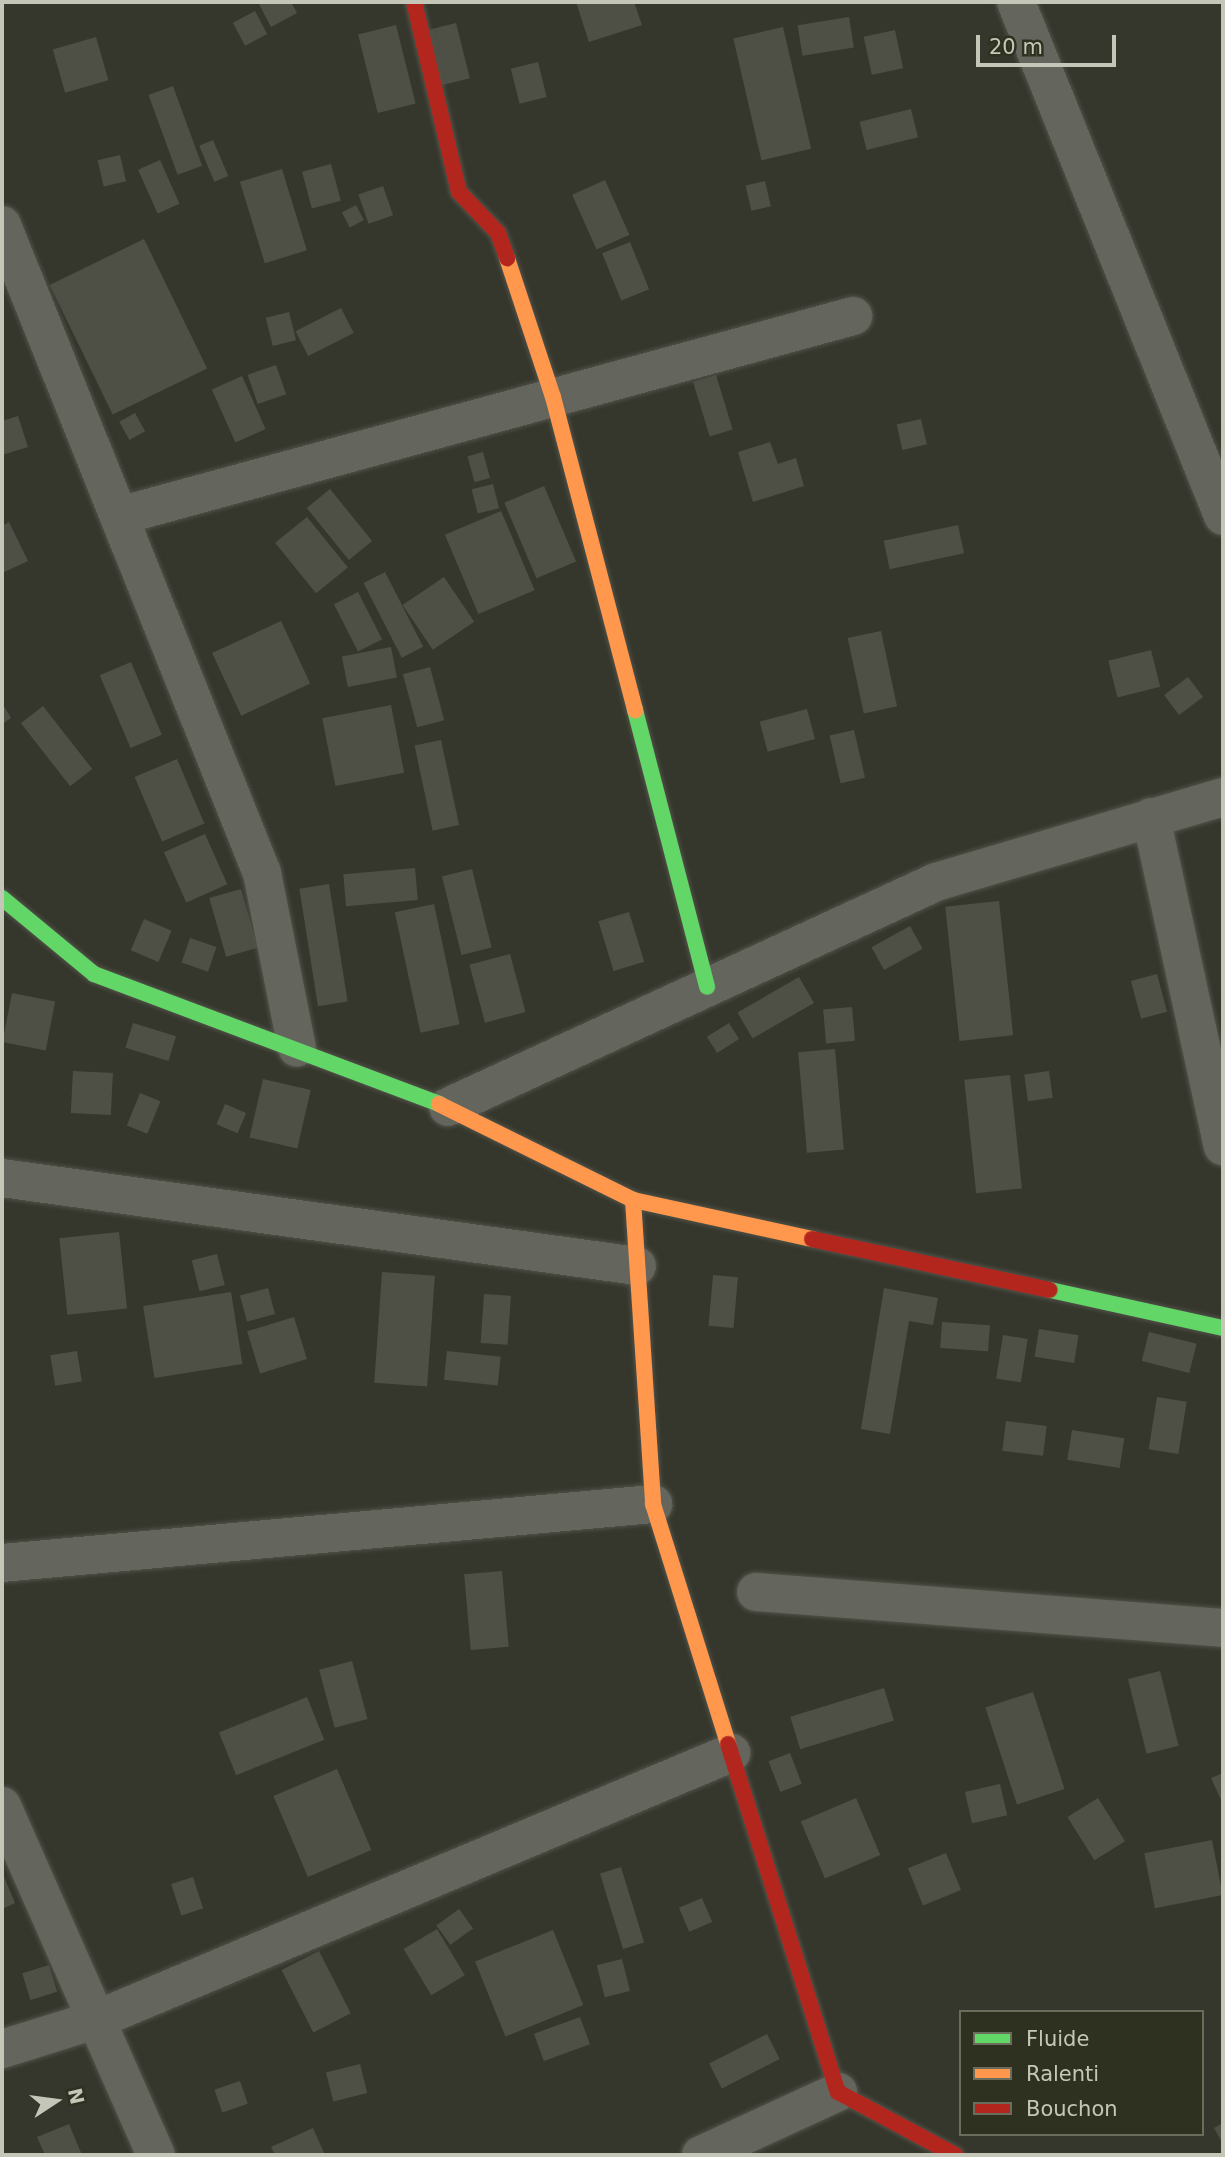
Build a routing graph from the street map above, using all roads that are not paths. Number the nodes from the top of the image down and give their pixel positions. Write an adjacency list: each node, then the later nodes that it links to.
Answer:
1 (414, 2): 5 (street)
2 (1016, 2): 7 (street)
3 (2, 225): 6 (street)
4 (853, 316): 5 (street)
5 (553, 397): 6 (street); 11 (street)
6 (119, 516): 12 (street)
7 (1223, 516)
8 (1223, 797): 9 (street)
9 (1151, 817): 11 (street); 14 (street)
10 (2, 898): 12 (street)
11 (707, 987): 13 (street)
12 (297, 1048): 13 (street)
13 (447, 1107): 16 (street)
14 (1223, 1146)
15 (2, 1178): 17 (street)
16 (633, 1200): 17 (street); 18 (street)
17 (637, 1266): 19 (street)
18 (1223, 1328)
19 (653, 1504): 20 (street); 23 (street)
20 (2, 1563)
21 (756, 1592): 22 (street)
22 (1223, 1628)
23 (731, 1753): 25 (street); 27 (street)
24 (2, 1806): 25 (street)
25 (98, 2019): 26 (street); 29 (street)
26 (2, 2049)
27 (838, 2092): 28 (street); 30 (street)
28 (915, 2143): 31 (street)
29 (156, 2155)
30 (701, 2155)
31 (955, 2155)

